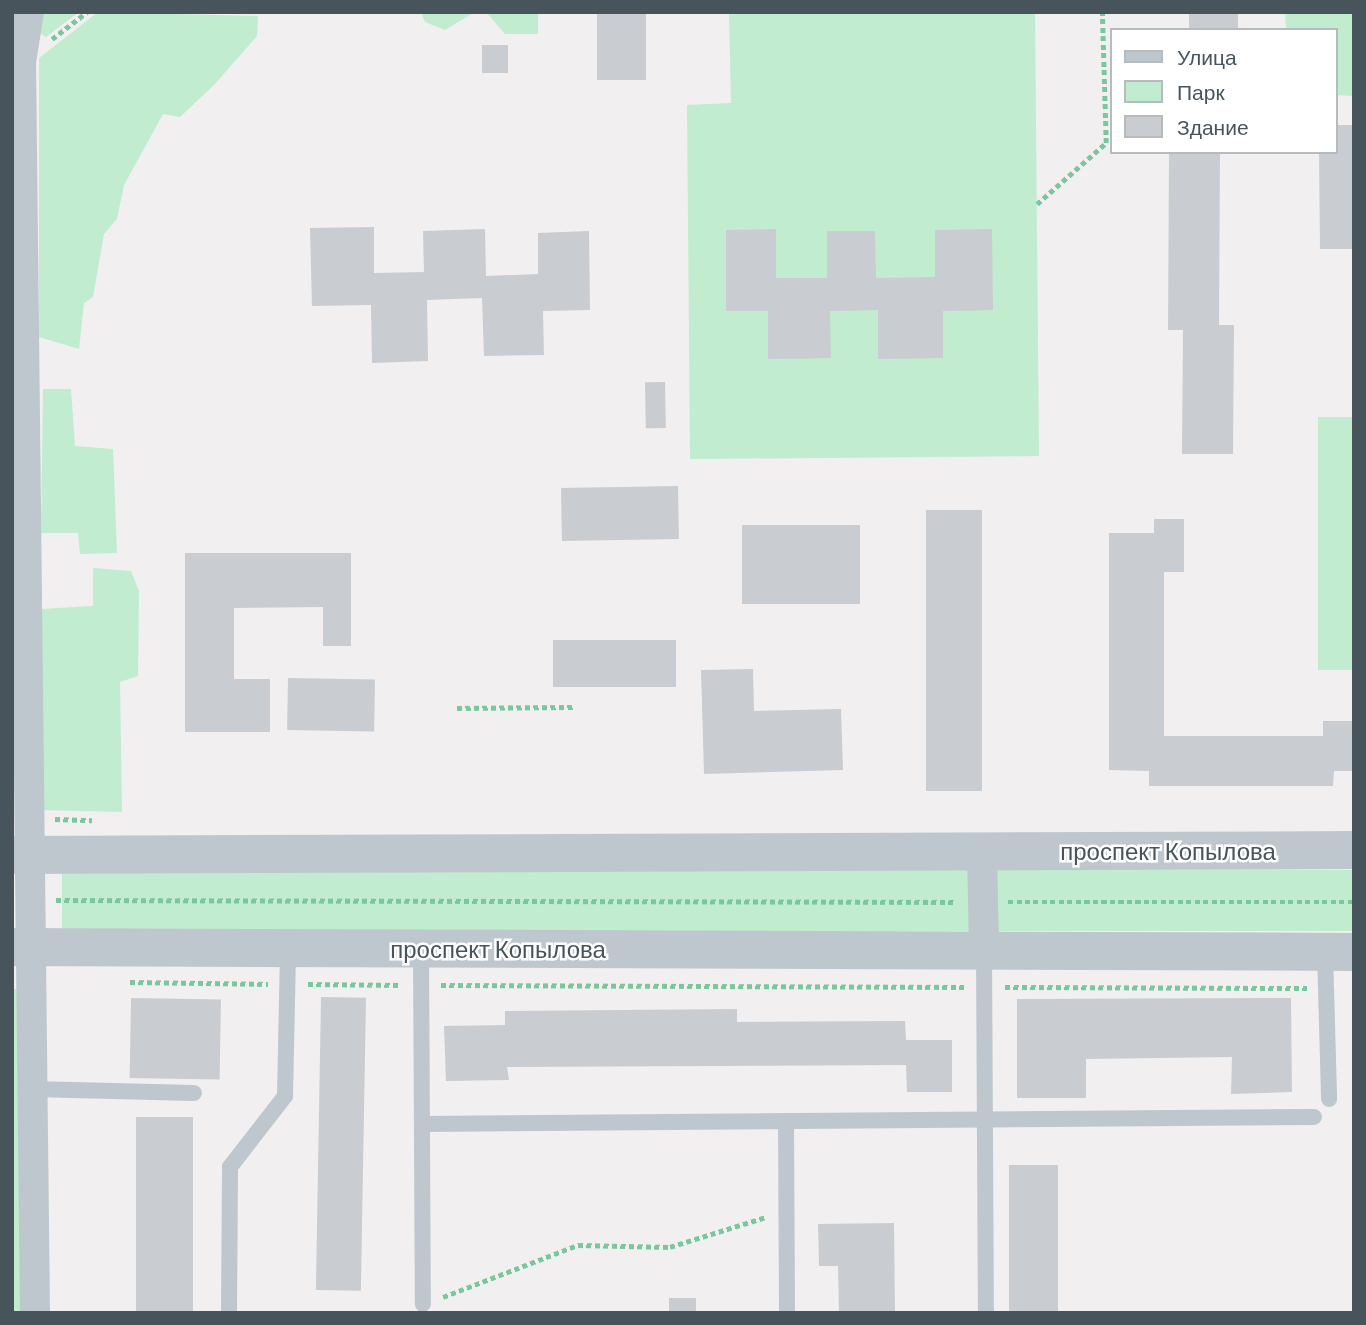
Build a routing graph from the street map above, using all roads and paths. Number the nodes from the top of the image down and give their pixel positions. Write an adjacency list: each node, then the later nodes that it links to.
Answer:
1 (29, 12): 8 (street)
2 (1102, 12): 3 (path)
3 (1037, 204)
4 (574, 707): 5 (path)
5 (457, 708)
6 (1354, 850): 7 (street, проспект Копылова)
7 (982, 852): 8 (street, проспект Копылова); 10 (street)
8 (21, 855): 9 (street)
9 (30, 900): 10 (path); 12 (street)
10 (983, 902): 11 (path); 16 (street)
11 (1354, 902)
12 (22, 947): 14 (street, проспект Копылова); 18 (street)
13 (1335, 964): 16 (street, проспект Копылова); 16 (path); 20 (lane)
14 (288, 967): 15 (street, проспект Копылова); 15 (path); 17 (path); 28 (lane)
15 (421, 967): 16 (street, проспект Копылова); 16 (path); 24 (lane)
16 (984, 969): 22 (lane)
17 (126, 982)
18 (32, 1089): 19 (lane); 27 (street)
19 (194, 1093)
20 (1329, 1099)
21 (1314, 1117): 22 (lane)
22 (985, 1120): 23 (lane); 30 (lane)
23 (786, 1121): 24 (lane); 25 (lane)
24 (422, 1124): 26 (lane)
25 (787, 1210): 26 (path); 29 (lane)
26 (422, 1304)
27 (35, 1313)
28 (229, 1313)
29 (788, 1313)
30 (986, 1313)

